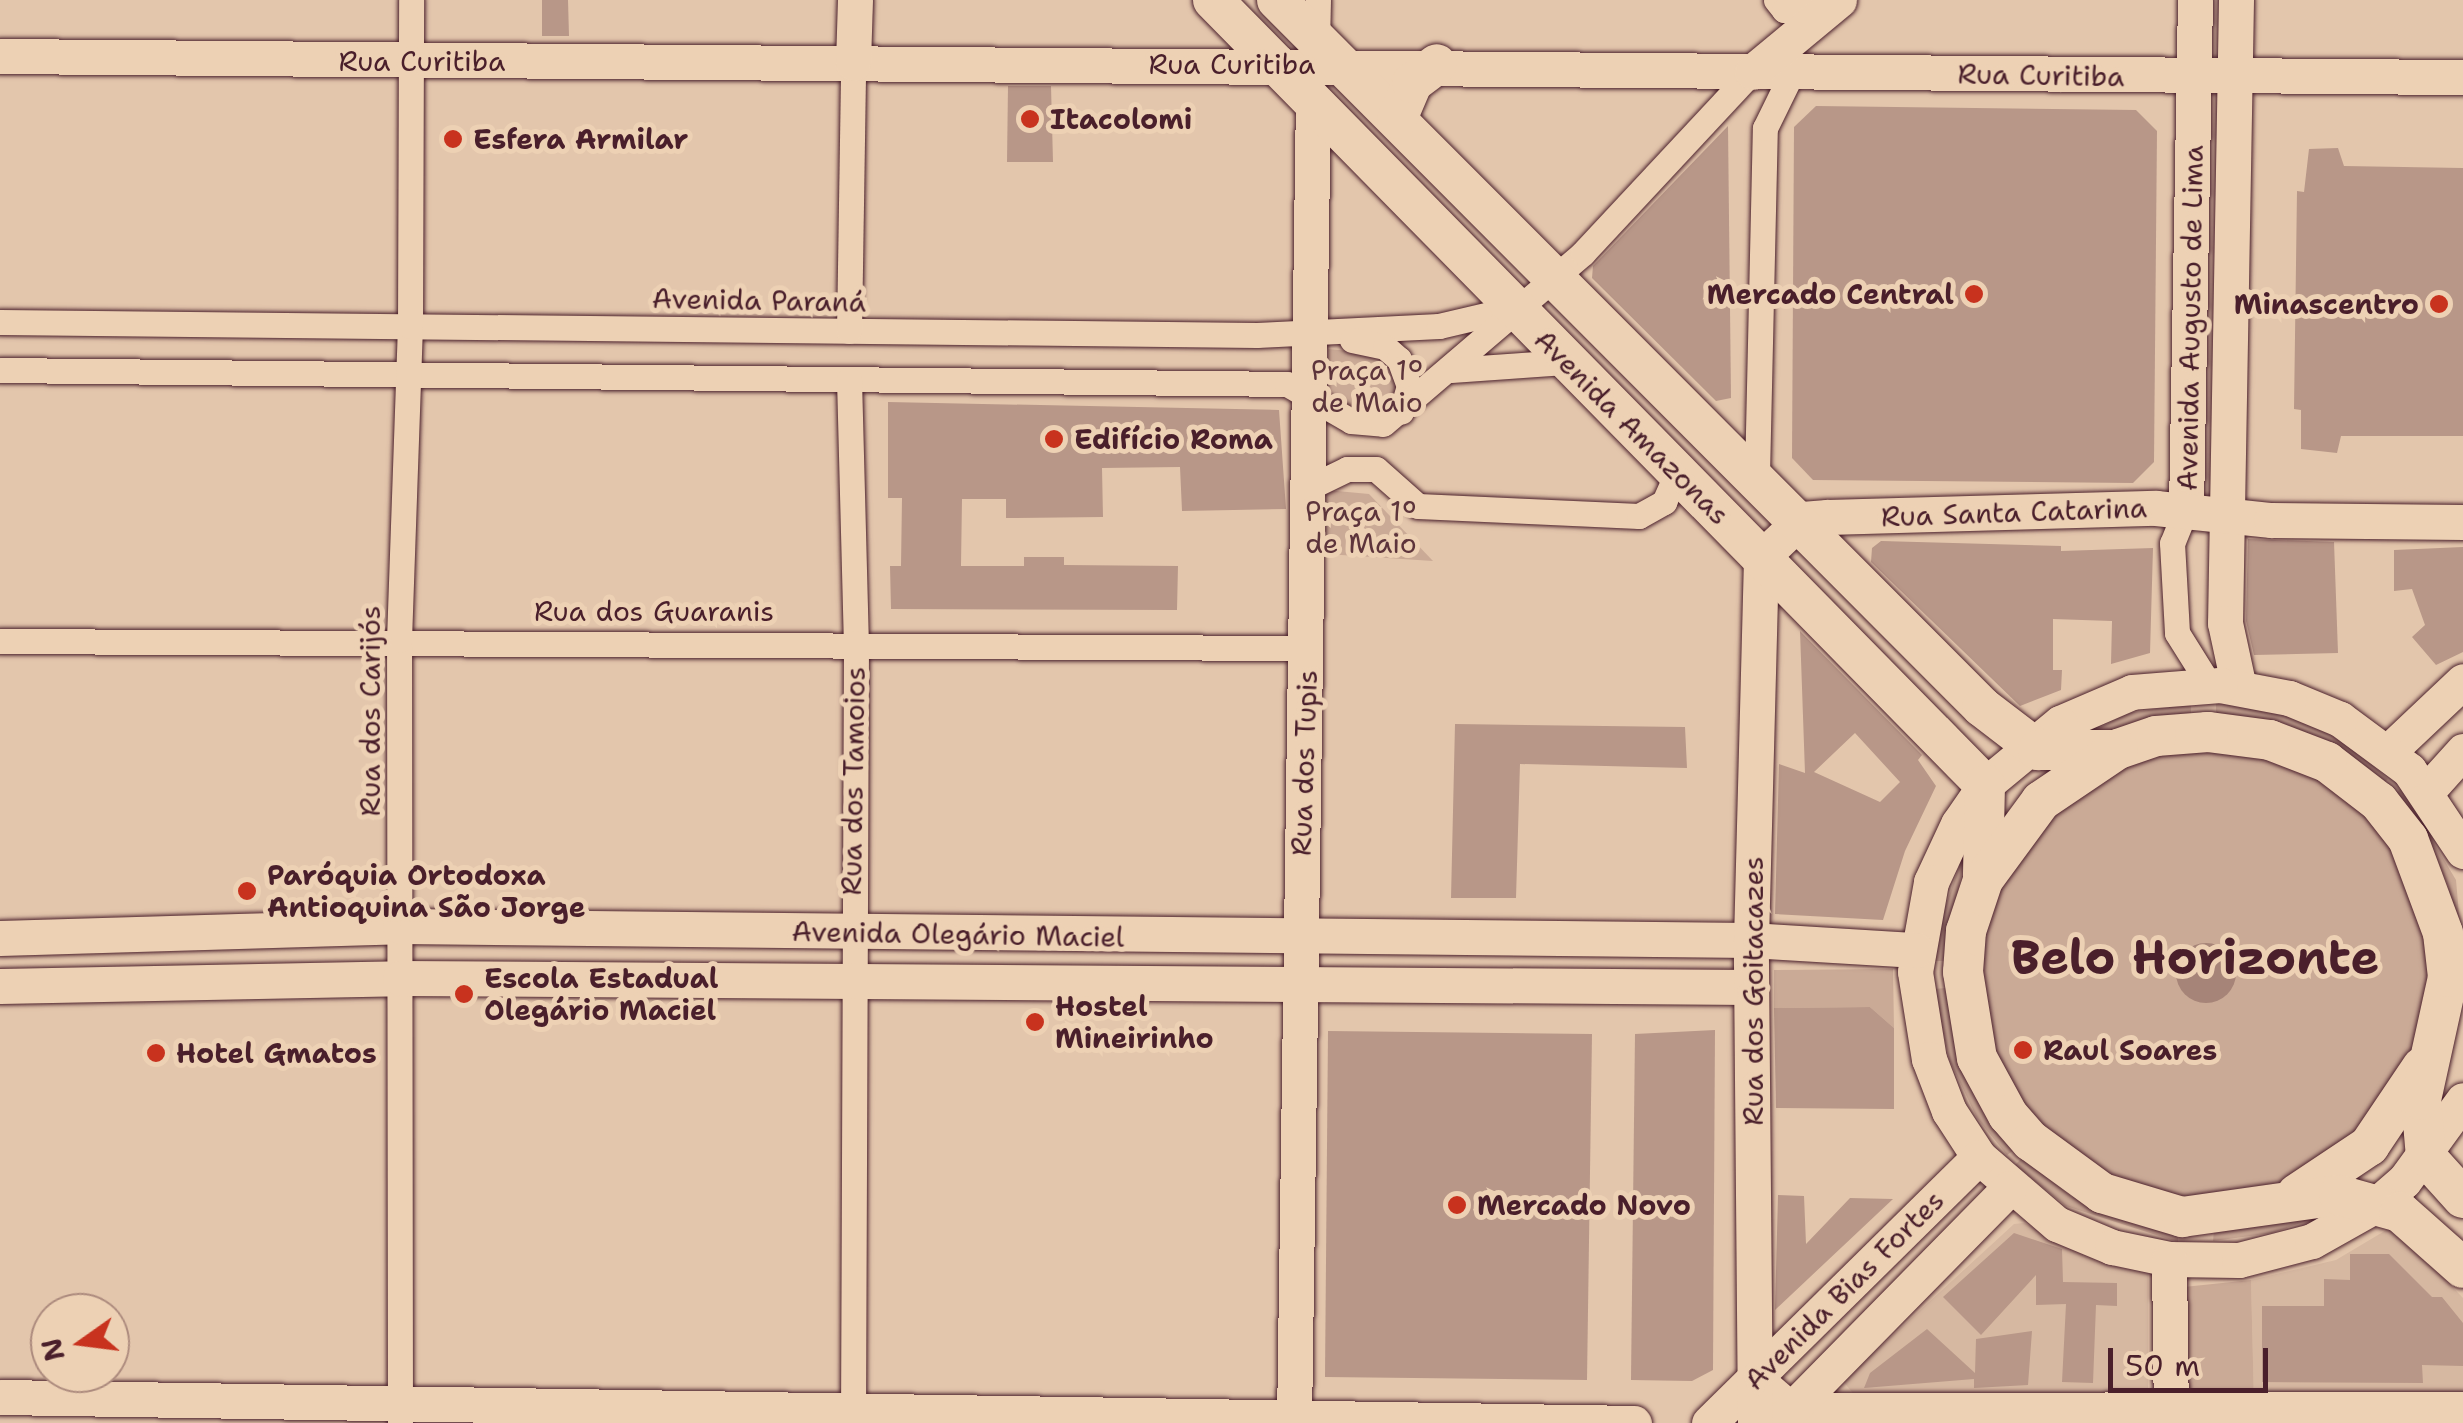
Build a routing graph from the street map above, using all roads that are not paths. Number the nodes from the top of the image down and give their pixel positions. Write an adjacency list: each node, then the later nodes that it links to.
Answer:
1 (412, 0): 11 (street, Rua dos Carijós)
2 (855, 0): 12 (main road)
3 (1213, 0): 14 (main road, Avenida Amazonas)
4 (1278, 0): 15 (main road, Avenida Amazonas)
5 (1318, 0): 15 (street, Rua dos Tupis)
6 (1776, 0): 9 (street)
7 (2195, 0): 19 (main road, Avenida Augusto de Lima)
8 (2236, 0): 20 (main road, Avenida Augusto de Lima)
9 (1834, 5): 16 (main road); 17 (main road)
10 (0, 56): 11 (main road, Rua Curitiba)
11 (411, 61): 12 (main road, Rua Curitiba); 26 (street, Rua dos Carijós)
12 (852, 63): 14 (main road, Rua Curitiba); 27 (street)
13 (1437, 64): 15 (main road, Rua Curitiba); 16 (main road, Rua Curitiba); 22 (main road)
14 (1276, 65): 15 (main road, Avenida Amazonas)
15 (1322, 68): 22 (main road, Avenida Amazonas); 24 (main road, Avenida Amazonas); 28 (main road, Rua dos Tupis)
16 (1752, 72): 18 (main road, Rua Curitiba); 23 (street, Avenida Paraná)
17 (1841, 72): 18 (main road, Rua Curitiba); 19 (main road, Rua Curitiba)
18 (1792, 73): 37 (street)
19 (2194, 77): 20 (main road, Rua Curitiba); 39 (main road, Avenida Augusto de Lima)
20 (2235, 77): 21 (main road, Rua Curitiba); 40 (main road, Avenida Augusto de Lima)
21 (2463, 77)
22 (1397, 119): 23 (main road, Avenida Amazonas)
23 (1554, 275): 24 (street, Avenida Paraná); 37 (main road, Avenida Amazonas)
24 (1516, 308): 28 (street, Avenida Paraná); 29 (main road, Avenida Amazonas); 31 (street, Avenida Paraná)
25 (0, 322): 26 (street, Avenida Paraná)
26 (410, 326): 27 (street, Avenida Paraná); 32 (street, Rua dos Carijós)
27 (849, 331): 28 (street, Avenida Paraná)
28 (1308, 334): 34 (main road, Rua dos Tupis); 35 (street)
29 (1565, 362): 31 (street); 36 (main road, Avenida Amazonas)
30 (0, 370): 32 (street)
31 (1451, 370): 35 (street, Avenida Paraná)
32 (407, 374): 33 (street); 44 (street, Rua dos Carijós)
33 (849, 379): 34 (street); 46 (street, Rua dos Tamoios)
34 (1307, 391): 35 (street); 38 (main road, Rua dos Tupis)
35 (1398, 418)
36 (1677, 473): 38 (street); 43 (main road, Avenida Amazonas)
37 (1757, 475): 41 (main road, Avenida Amazonas)
38 (1308, 488): 47 (main road, Rua dos Tupis)
39 (2186, 509): 40 (main road, Rua Santa Catarina); 41 (main road, Rua Santa Catarina); 49 (street, Avenida Augusto de Lima)
40 (2228, 515): 42 (main road, Rua Santa Catarina); 49 (main road, Avenida Augusto de Lima)
41 (1802, 519): 43 (main road); 50 (main road, Avenida Amazonas)
42 (2463, 522)
43 (1761, 558): 54 (main road, Avenida Amazonas); 62 (main road, Rua dos Goitacazes)
44 (399, 640): 45 (street, Rua dos Guaranis); 46 (street, Rua dos Guaranis); 58 (street, Rua dos Carijós)
45 (0, 641)
46 (856, 643): 47 (street, Rua dos Guaranis); 59 (street, Rua dos Tamoios)
47 (1308, 648): 61 (main road, Rua dos Tupis)
48 (2463, 681): 53 (main road)
49 (2224, 686): 50 (main road); 53 (main road)
50 (2028, 746): 51 (main road); 54 (main road)
51 (2118, 749): 57 (main road); 69 (main road)
52 (2463, 751): 55 (main road)
53 (2388, 752): 55 (main road)
54 (1985, 786): 57 (main road); 63 (main road)
55 (2427, 791): 56 (main road)
56 (2463, 851)
57 (1982, 880): 75 (main road)
58 (400, 926): 59 (main road, Avenida Olegário Maciel); 60 (main road, Avenida Olegário Maciel); 64 (street, Rua dos Carijós)
59 (850, 933): 61 (main road, Avenida Olegário Maciel); 65 (street, Rua dos Tamoios)
60 (0, 938)
61 (1298, 938): 62 (main road, Avenida Olegário Maciel); 67 (main road, Rua dos Tupis)
62 (1750, 940): 63 (main road, Avenida Olegário Maciel); 68 (main road, Rua dos Goitacazes)
63 (1916, 950): 71 (main road)
64 (400, 978): 65 (main road, Avenida Olegário Maciel); 66 (main road, Avenida Olegário Maciel); 82 (street, Rua dos Carijós)
65 (851, 981): 67 (main road, Avenida Olegário Maciel); 86 (street, Rua dos Tamoios)
66 (0, 986)
67 (1299, 987): 68 (main road, Avenida Olegário Maciel); 87 (main road, Rua dos Tupis)
68 (1751, 987): 79 (main road, Rua dos Goitacazes)
69 (2433, 1046): 72 (main road); 75 (main road)
70 (2463, 1100): 72 (main road)
71 (1979, 1156): 73 (main road); 79 (main road, Avenida Bias Fortes)
72 (2426, 1157): 74 (main road); 76 (main road)
73 (2009, 1188): 77 (main road); 85 (main road, Avenida Bias Fortes)
74 (2463, 1198)
75 (2278, 1203): 76 (main road)
76 (2376, 1205): 77 (main road); 78 (main road)
77 (2169, 1259): 83 (main road)
78 (2463, 1268)
79 (1754, 1378): 85 (main road); 89 (main road, Avenida Bias Fortes); 90 (main road, Rua dos Goitacazes)
80 (0, 1397): 82 (main road)
81 (2463, 1409): 84 (main road)
82 (400, 1414): 86 (main road)
83 (2171, 1414): 84 (main road); 85 (main road)
84 (2219, 1414)
85 (1784, 1416)
86 (852, 1417): 87 (main road)
87 (1294, 1419): 88 (main road)
88 (1634, 1423)
89 (1710, 1423)
90 (1755, 1423)

